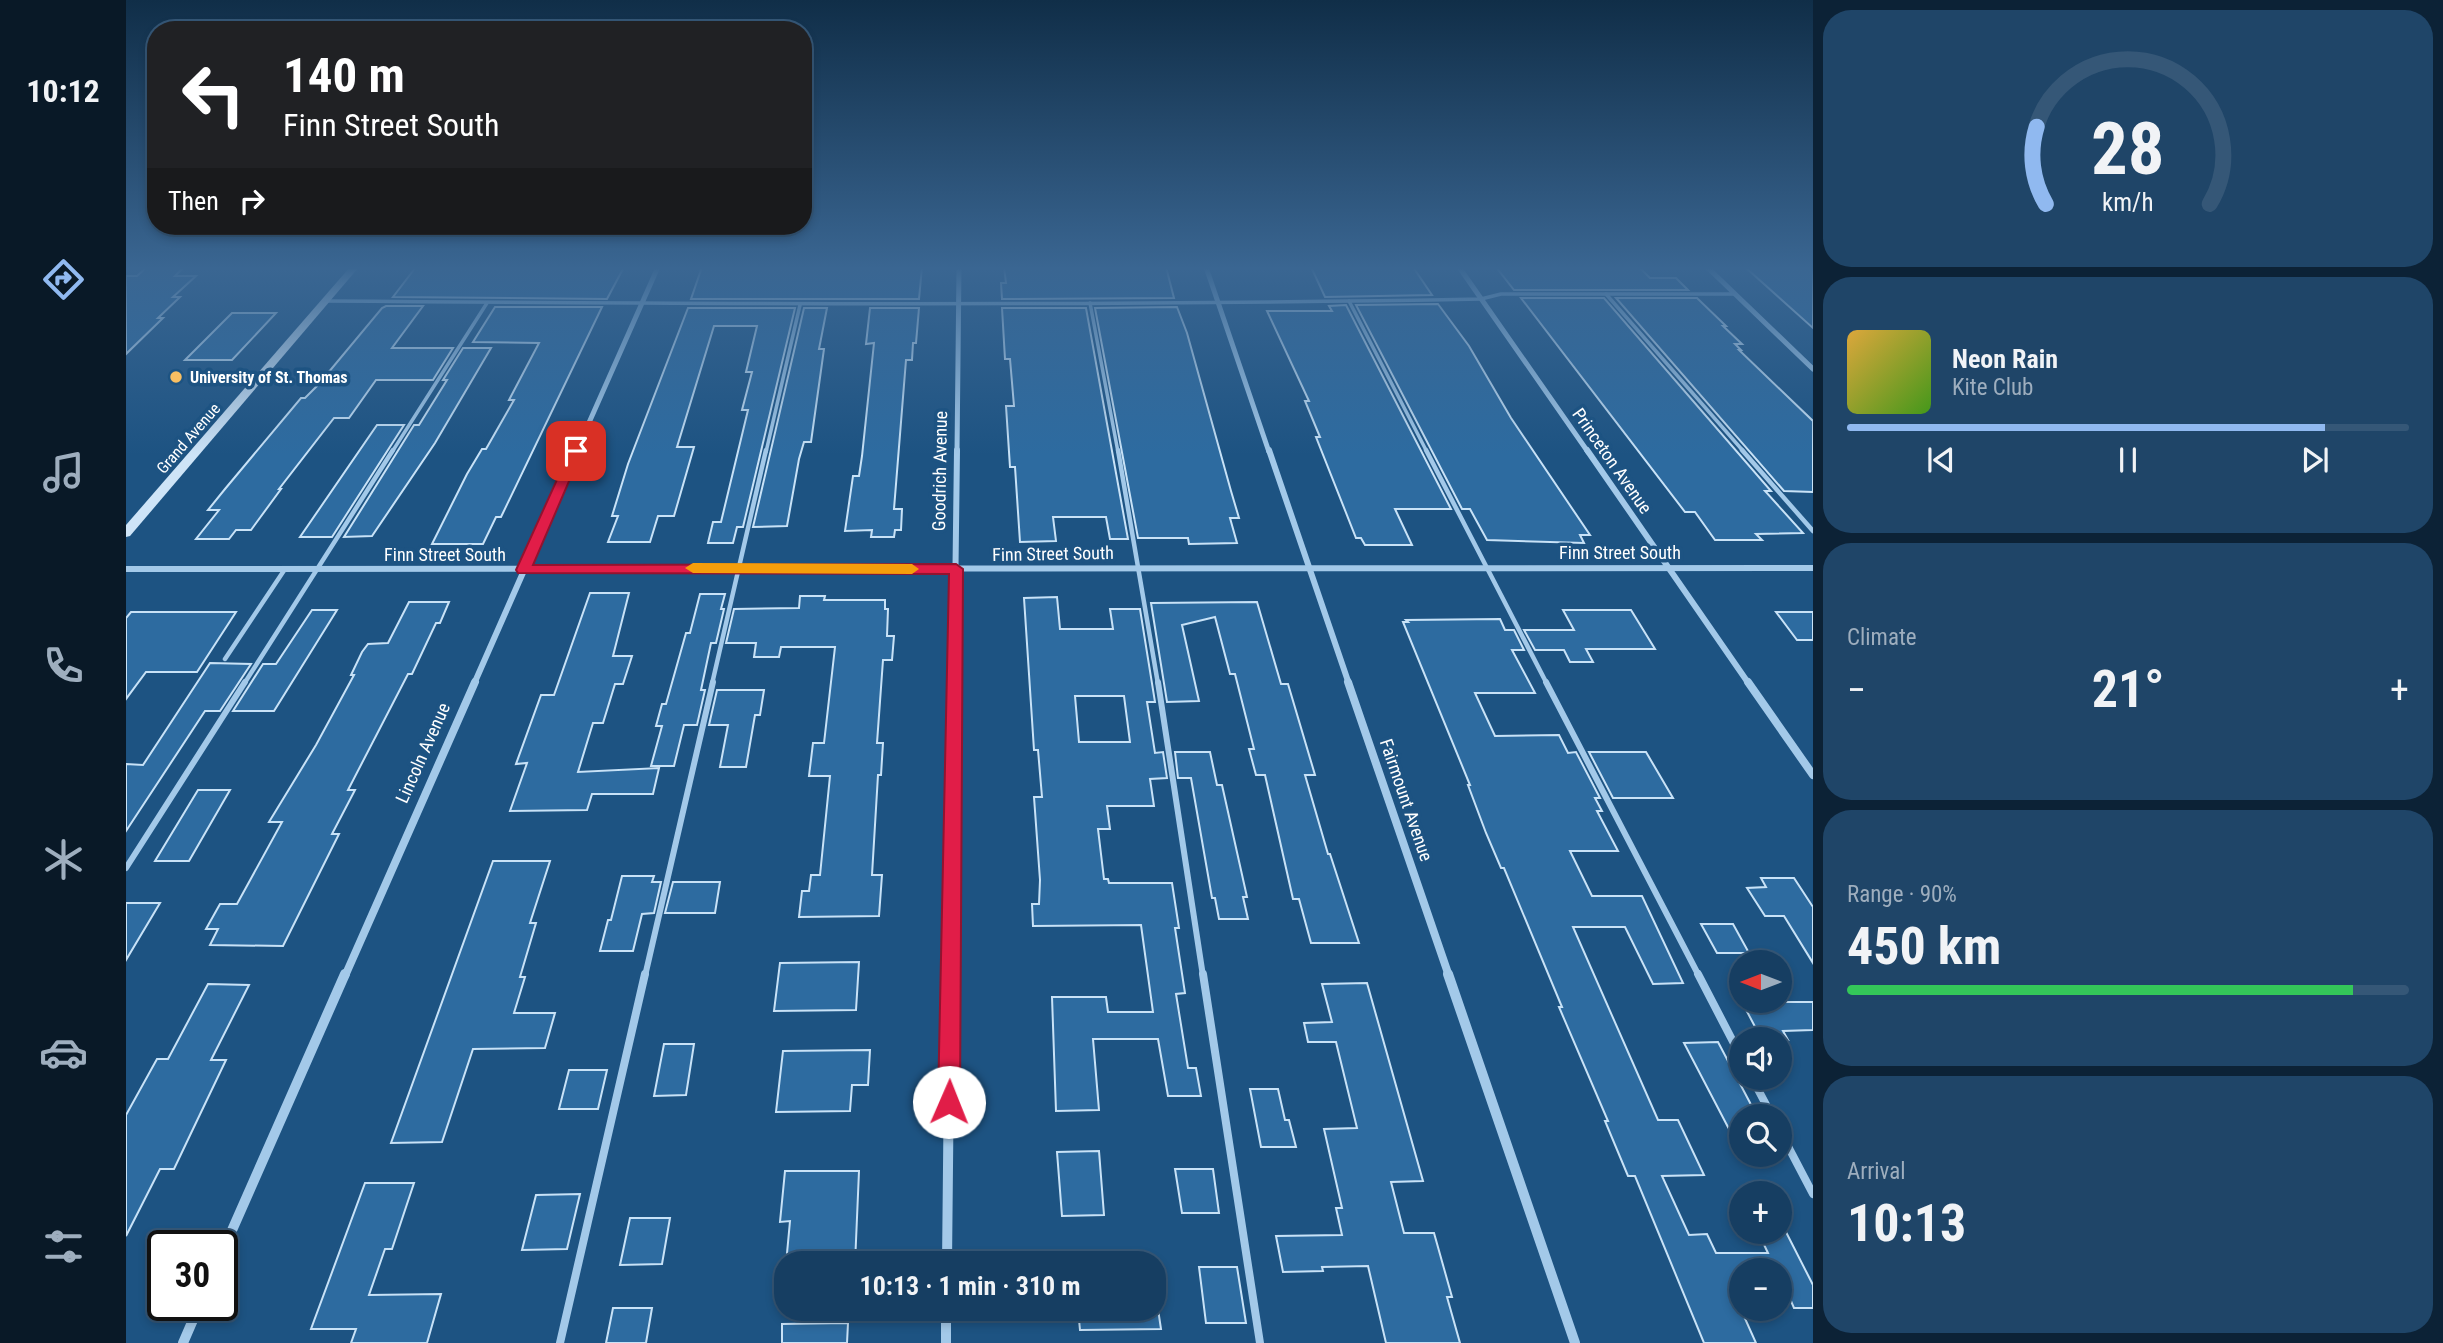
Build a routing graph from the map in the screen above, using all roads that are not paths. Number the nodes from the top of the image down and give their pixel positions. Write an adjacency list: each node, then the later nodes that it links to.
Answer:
1 (302, 330): 14 (main road, Grand Avenue)
2 (470, 330): 22 (lane)
3 (630, 330): 25 (street, Lincoln Avenue)
4 (794, 330): 17 (lane)
5 (959, 330): 23 (street, Goodrich Avenue)
6 (1095, 330): 18 (lane)
7 (1227, 330): 24 (street, Fairmount Avenue)
8 (1364, 330): 15 (lane)
9 (1503, 330): 16 (street, Princeton Avenue)
10 (1637, 330): 13 (lane)
11 (1772, 330): 12 (street)
12 (1813, 369)
13 (1813, 531)
14 (126, 533)
15 (1486, 567): 16 (street, Finn Street South); 24 (street, Finn Street South); 29 (lane)
16 (1669, 567): 19 (street, Finn Street South); 27 (street, Princeton Avenue)
17 (738, 568): 23 (street, Finn Street South); 25 (street, Finn Street South); 37 (lane)
18 (1140, 568): 23 (street, Finn Street South); 24 (street, Finn Street South); 39 (lane)
19 (1813, 568)
20 (126, 569): 21 (street, Finn Street South)
21 (285, 569): 22 (street, Finn Street South); 26 (lane)
22 (315, 569): 25 (street, Finn Street South); 28 (lane)
23 (956, 569): 33 (street, Goodrich Avenue)
24 (1309, 569): 40 (street, Fairmount Avenue)
25 (523, 570): 32 (street, Lincoln Avenue)
26 (225, 659)
27 (1813, 775)
28 (126, 868)
29 (1729, 1034)
30 (1792, 1154): 31 (lane)
31 (1813, 1194)
32 (232, 1230)
33 (947, 1251)
34 (193, 1321): 36 (street)
35 (946, 1321): 38 (street)
36 (183, 1343)
37 (560, 1343)
38 (946, 1343)
39 (1260, 1343)
40 (1576, 1343)

